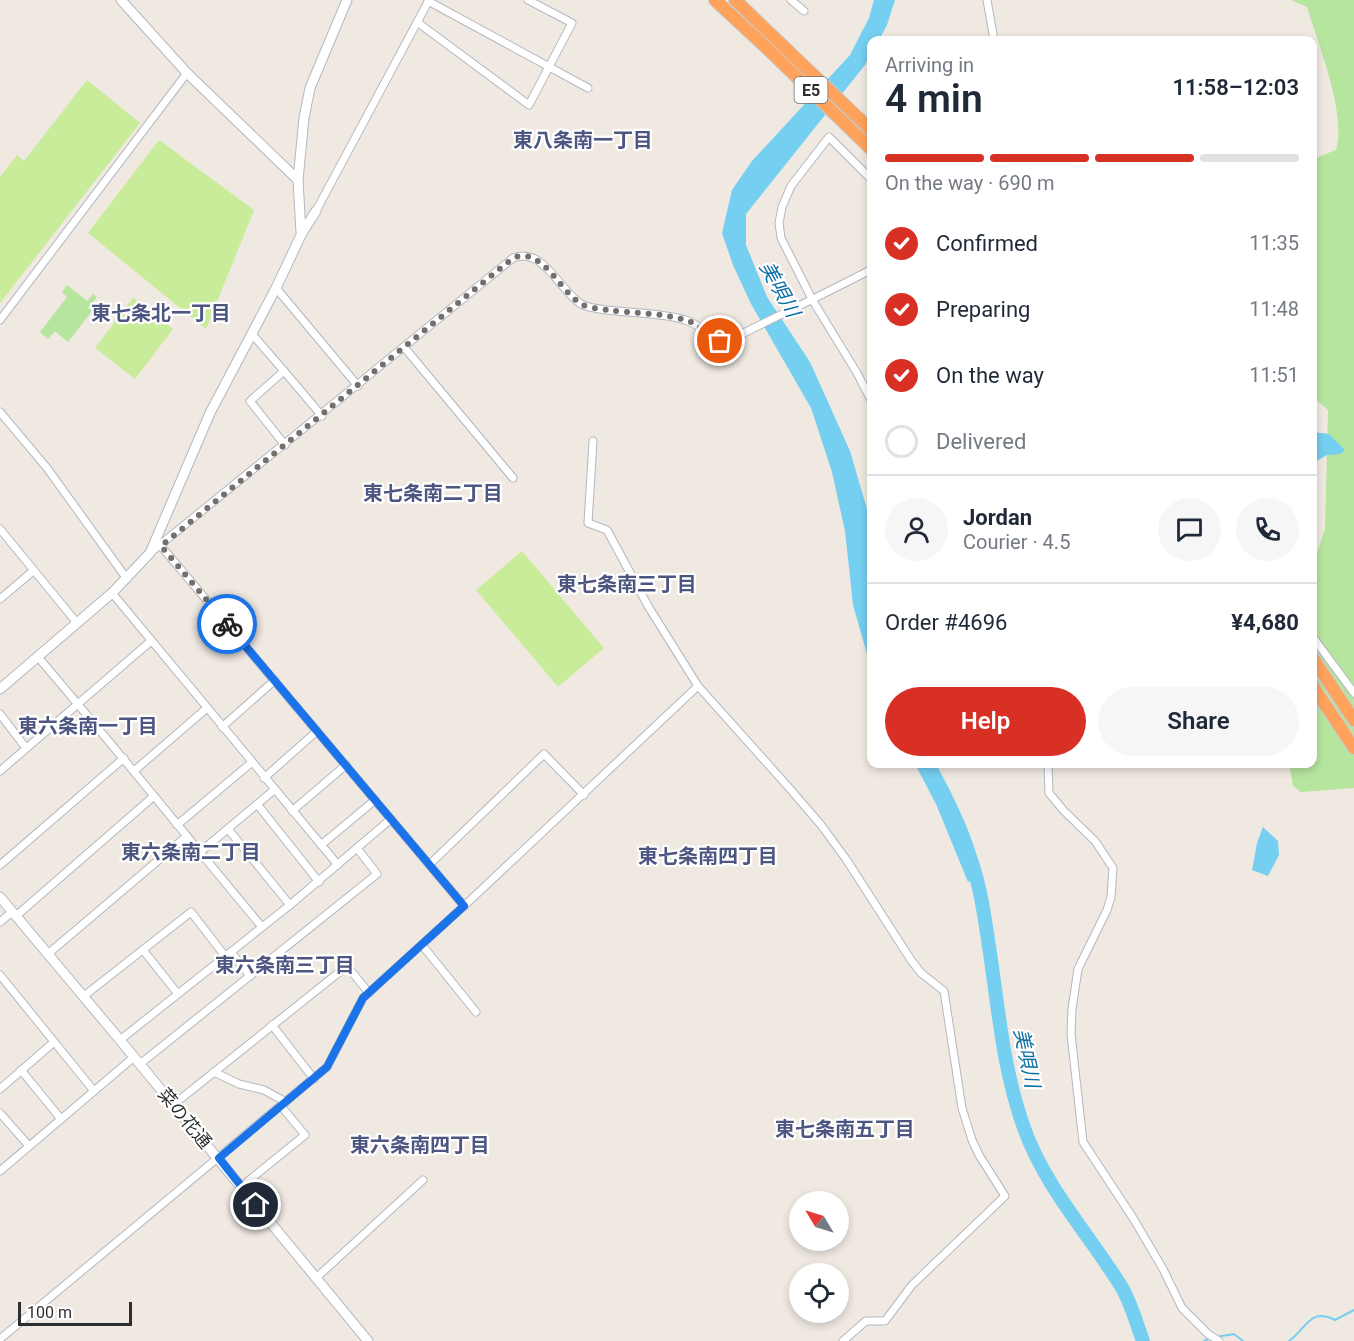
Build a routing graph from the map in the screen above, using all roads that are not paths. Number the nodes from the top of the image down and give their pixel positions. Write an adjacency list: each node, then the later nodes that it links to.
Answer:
1 (121, 0): 13 (street)
2 (347, 0): 18 (street)
3 (528, 0): 12 (street)
4 (715, 0): 16 (highway, E5)
5 (735, 0): 15 (highway, E5)
6 (791, 0): 9 (street)
7 (987, 0): 11 (street)
8 (429, 1): 10 (street); 12 (street)
9 (804, 11)
10 (417, 22): 12 (street); 19 (street)
11 (993, 36)
12 (549, 67): 14 (street)
13 (187, 73): 18 (street); 24 (street)
14 (588, 88)
15 (867, 126)
16 (867, 145)
17 (867, 175): 23 (street)
18 (298, 180): 20 (street)
19 (316, 211): 20 (street)
20 (302, 233): 22 (street)
21 (867, 272): 23 (street)
22 (276, 288): 25 (street); 28 (street)
23 (813, 301): 26 (street); 29 (street)
24 (0, 320)
25 (252, 334): 27 (street); 37 (street)
26 (404, 347): 28 (street); 34 (street)
27 (284, 371): 31 (street); 33 (street)
28 (358, 386): 31 (street)
29 (867, 393)
30 (0, 412): 39 (street)
31 (321, 416): 33 (street)
32 (593, 441): 48 (street)
33 (285, 445): 36 (street)
34 (513, 478)
35 (1, 532): 38 (street)
36 (161, 546): 37 (street); 47 (street)
37 (150, 553): 39 (street)
38 (33, 571): 41 (street); 42 (street)
39 (127, 579): 40 (street)
40 (112, 593): 42 (street); 43 (street)
41 (0, 599)
42 (77, 623): 45 (street)
43 (151, 641): 52 (street); 53 (street)
44 (1317, 643): 51 (street)
45 (38, 657): 49 (street); 52 (street)
46 (1317, 664): 55 (highway)
47 (275, 680): 56 (street); 57 (street)
48 (698, 686): 68 (street); 122 (street)
49 (0, 689)
50 (1317, 692): 59 (highway)
51 (1354, 693)
52 (78, 704): 58 (street); 60 (street)
53 (207, 708): 56 (street); 65 (street)
54 (0, 714): 58 (street)
55 (1354, 720)
56 (222, 727): 61 (street)
57 (317, 731): 62 (street); 66 (street)
58 (26, 748): 64 (street)
59 (1354, 748)
60 (124, 758): 65 (street); 81 (street)
61 (251, 763): 66 (street); 74 (street)
62 (346, 765): 70 (street); 72 (street)
63 (1048, 768): 120 (street)
64 (0, 771)
65 (134, 771): 69 (street)
66 (264, 778): 67 (street)
67 (274, 790): 71 (street); 72 (street)
68 (584, 795): 80 (street); 86 (street)
69 (154, 796): 74 (street); 87 (street)
70 (375, 800): 73 (street); 77 (street)
71 (257, 804): 75 (street); 83 (street)
72 (292, 811): 77 (street)
73 (391, 819): 78 (street); 80 (street)
74 (177, 825): 76 (street)
75 (228, 829): 79 (street); 85 (street)
76 (186, 836): 79 (street); 92 (street)
77 (321, 845): 82 (street)
78 (357, 848): 82 (street); 95 (street)
79 (200, 852): 89 (street)
80 (430, 864): 86 (street)
81 (0, 865)
82 (338, 865): 83 (street)
83 (319, 882): 85 (street)
84 (0, 897): 87 (street, 菜の花通)
85 (290, 905): 89 (street)
86 (464, 906): 90 (street)
87 (14, 914): 88 (street); 92 (street, 菜の花通)
88 (0, 922)
89 (262, 927): 93 (street)
90 (422, 945): 96 (street); 99 (street)
91 (143, 950): 93 (street); 97 (street); 98 (street)
92 (49, 953): 98 (street, 菜の花通)
93 (228, 954): 95 (street); 97 (street)
94 (0, 975): 102 (street)
95 (250, 976): 103 (street)
96 (369, 993): 100 (street); 106 (street)
97 (178, 994): 101 (street)
98 (84, 996): 101 (street, 菜の花通)
99 (476, 1012)
100 (272, 1025): 105 (street); 106 (street)
101 (120, 1040): 103 (street, 菜の花通)
102 (54, 1042): 104 (street); 108 (street)
103 (137, 1061): 108 (street); 110 (street, 菜の花通)
104 (21, 1070): 107 (street); 112 (street)
105 (214, 1072): 109 (street); 110 (street)
106 (314, 1079): 109 (street)
107 (0, 1089)
108 (94, 1091): 112 (street)
109 (284, 1104): 114 (street); 117 (street)
110 (173, 1105): 114 (street, 菜の花通)
111 (0, 1113): 113 (street)
112 (61, 1119): 113 (street)
113 (29, 1146): 115 (street)
114 (219, 1158): 117 (street, 菜の花通); 119 (street)
115 (0, 1171)
116 (423, 1180): 118 (street)
117 (242, 1186): 118 (street, 菜の花通)
118 (316, 1278): 121 (street, 菜の花通)
119 (0, 1339)
120 (1218, 1340)
121 (368, 1341)
122 (843, 1341)

